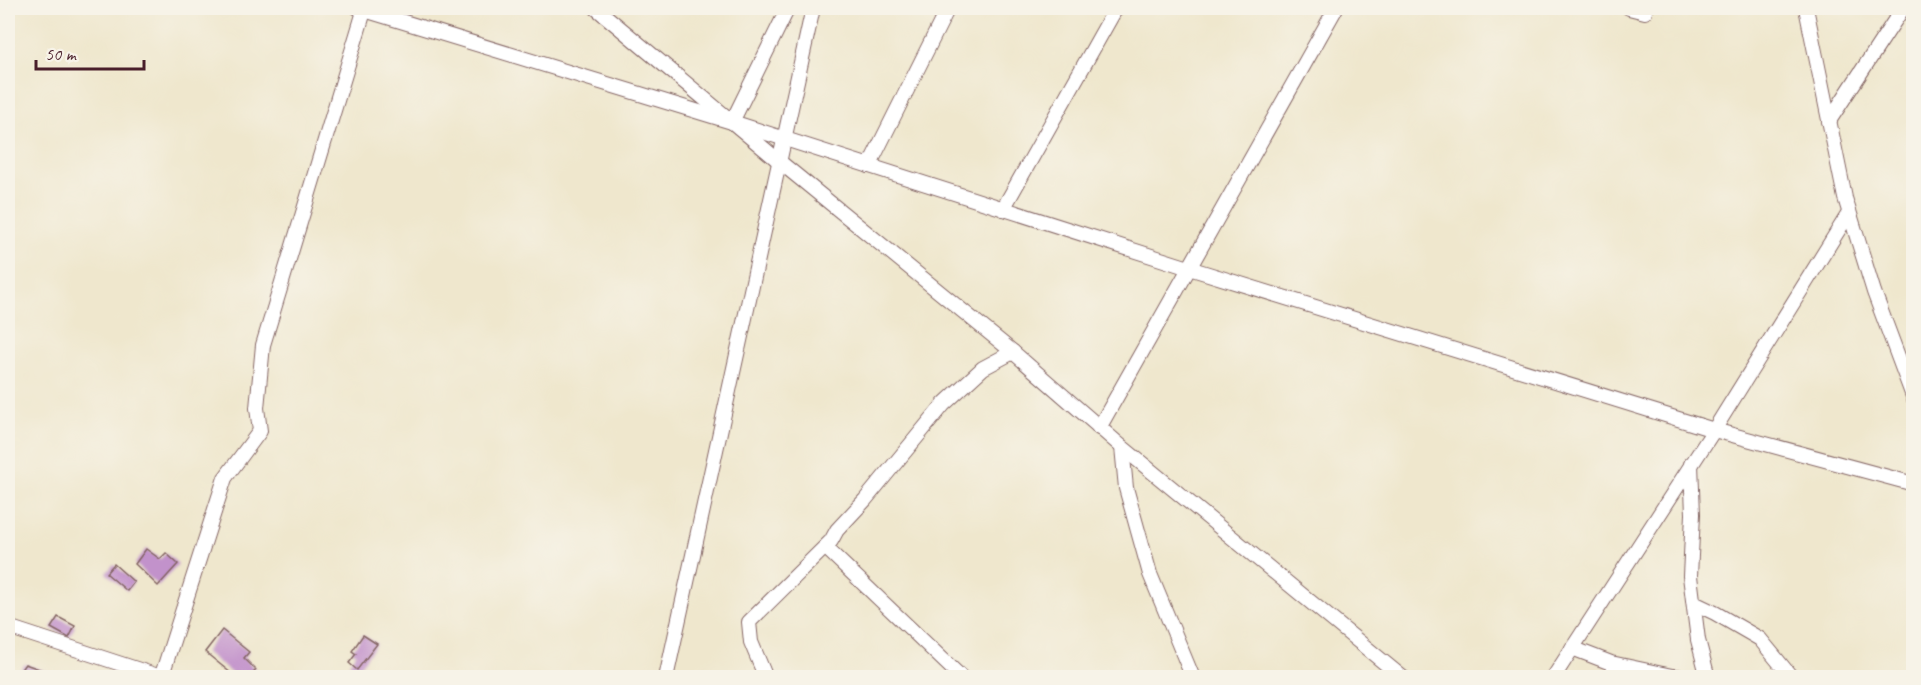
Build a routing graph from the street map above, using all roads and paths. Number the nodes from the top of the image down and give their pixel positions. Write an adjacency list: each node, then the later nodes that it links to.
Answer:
1 (362, 8): 13 (street); 31 (street)
2 (596, 8): 13 (street)
3 (788, 8): 13 (street)
4 (813, 8): 14 (street)
5 (948, 8): 16 (street)
6 (1116, 8): 17 (street)
7 (1336, 8): 19 (street)
8 (1629, 8): 11 (street)
9 (1806, 8): 12 (street)
10 (1903, 8): 12 (street)
11 (1645, 12)
12 (1829, 121): 18 (street)
13 (732, 122): 14 (street); 15 (street)
14 (785, 139): 15 (street); 16 (street)
15 (780, 162): 20 (street); 32 (street)
16 (869, 166): 17 (street)
17 (1003, 209): 19 (street)
18 (1850, 213): 21 (street); 23 (street)
19 (1189, 268): 22 (street); 23 (street)
20 (1013, 352): 22 (street); 27 (street)
21 (1914, 399)
22 (1100, 428): 24 (street)
23 (1714, 429): 25 (street); 26 (street)
24 (1122, 447): 35 (street); 36 (street)
25 (1691, 464): 28 (street); 30 (street)
26 (1914, 484)
27 (825, 547): 33 (street); 34 (street)
28 (1694, 603): 39 (street); 40 (street)
29 (8, 627): 31 (street)
30 (1572, 648): 37 (street); 38 (street)
31 (162, 677)
32 (666, 678)
33 (766, 678)
34 (962, 678)
35 (1193, 678)
36 (1403, 678)
37 (1553, 678)
38 (1690, 678)
39 (1708, 678)
40 (1792, 678)

